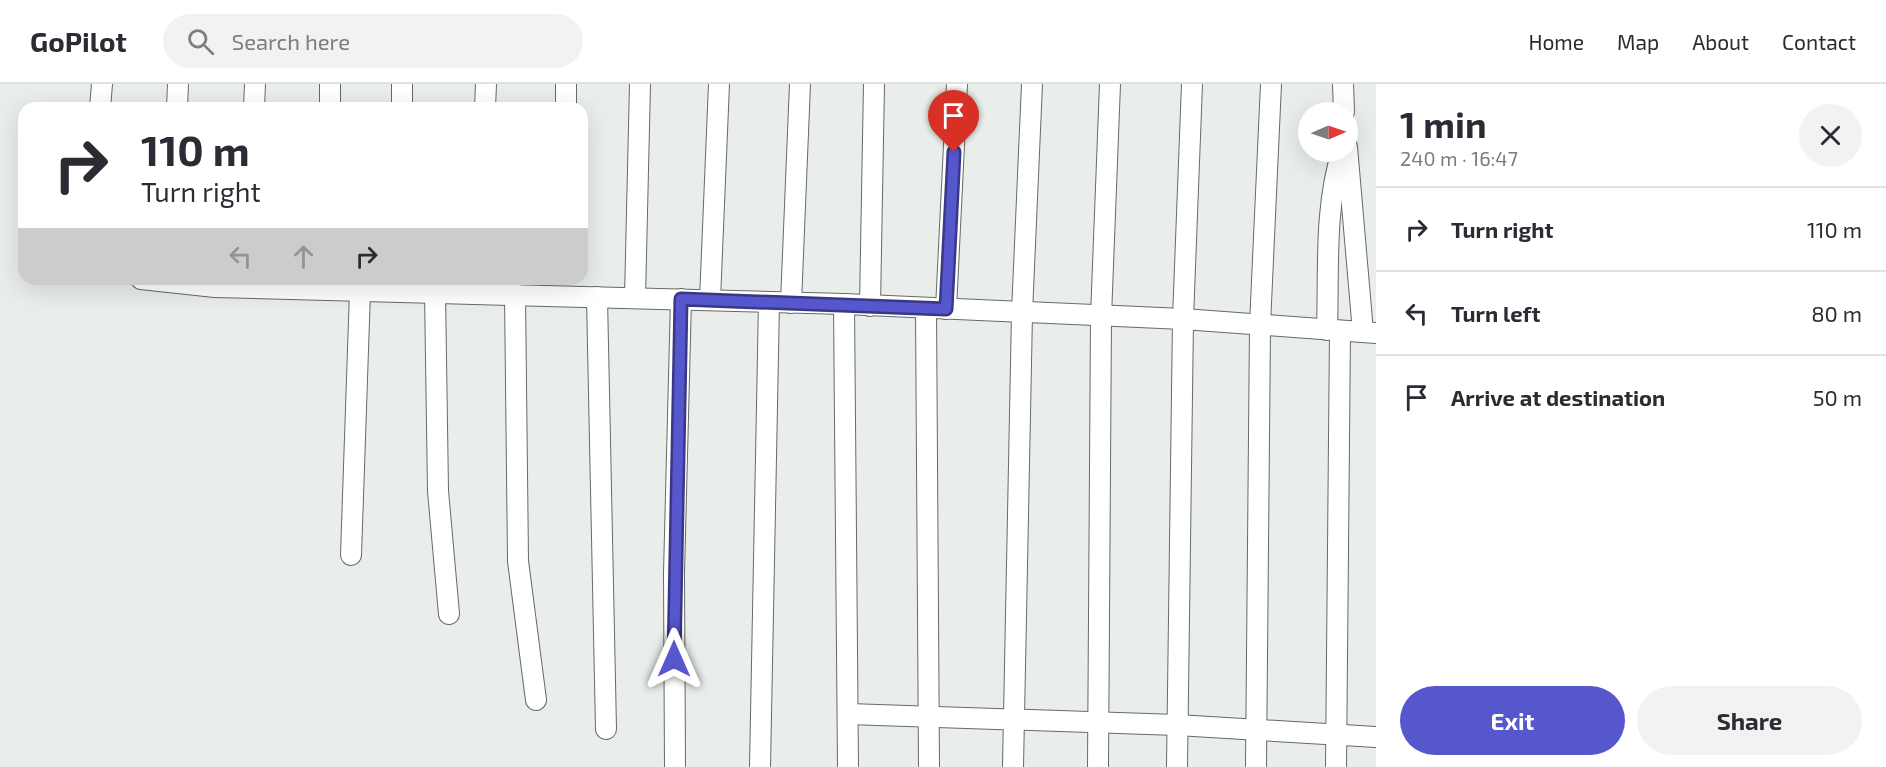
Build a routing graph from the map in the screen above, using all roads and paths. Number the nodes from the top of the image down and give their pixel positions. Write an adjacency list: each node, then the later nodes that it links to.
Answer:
1 (102, 84): 18 (street)
2 (178, 84): 19 (street)
3 (255, 84): 20 (street)
4 (330, 84): 21 (street)
5 (402, 84): 22 (street)
6 (486, 84): 23 (street)
7 (566, 84): 24 (street)
8 (640, 84): 36 (street)
9 (719, 84): 38 (street)
10 (800, 84): 40 (street)
11 (874, 84): 42 (street)
12 (957, 84): 44 (street)
13 (1032, 84): 45 (street)
14 (1110, 84): 46 (street)
15 (1192, 84): 47 (street)
16 (1271, 84): 48 (street)
17 (1343, 84): 25 (street)
18 (100, 102)
19 (177, 102)
20 (254, 102)
21 (330, 102)
22 (402, 102)
23 (485, 102)
24 (566, 102)
25 (1344, 102)
26 (1339, 162): 49 (street)
27 (1349, 162): 50 (street)
28 (331, 285): 32 (street)
29 (407, 285): 32 (street); 33 (street)
30 (477, 286): 33 (street); 34 (street)
31 (556, 287): 34 (street); 35 (street)
32 (360, 291): 51 (street)
33 (435, 292): 52 (street)
34 (515, 294): 53 (street)
35 (597, 297): 36 (street); 59 (street)
36 (635, 298): 37 (street)
37 (681, 299): 38 (street); 63 (street)
38 (710, 300): 39 (street)
39 (769, 302): 40 (street); 64 (street)
40 (791, 303): 41 (street)
41 (844, 304): 42 (street); 54 (street)
42 (870, 306): 43 (street)
43 (926, 308): 44 (street); 55 (street)
44 (946, 309): 45 (street)
45 (1022, 313): 46 (street); 56 (street)
46 (1101, 317): 47 (street); 57 (street)
47 (1183, 319): 48 (street); 58 (street)
48 (1260, 324): 49 (street); 60 (street)
49 (1333, 330): 50 (street); 61 (street)
50 (1370, 332)
51 (351, 555)
52 (449, 614)
53 (536, 700)
54 (848, 714): 55 (street); 65 (street)
55 (931, 715): 56 (street); 66 (street)
56 (1014, 718): 57 (street); 67 (street)
57 (1099, 722): 58 (street); 68 (street)
58 (1177, 725): 60 (street); 69 (street)
59 (606, 729)
60 (1256, 730): 61 (street); 70 (street)
61 (1336, 733): 62 (street); 71 (street)
62 (1376, 736)
63 (675, 767)
64 (760, 767)
65 (848, 767)
66 (929, 767)
67 (1013, 767)
68 (1098, 767)
69 (1177, 767)
70 (1256, 767)
71 (1336, 767)

